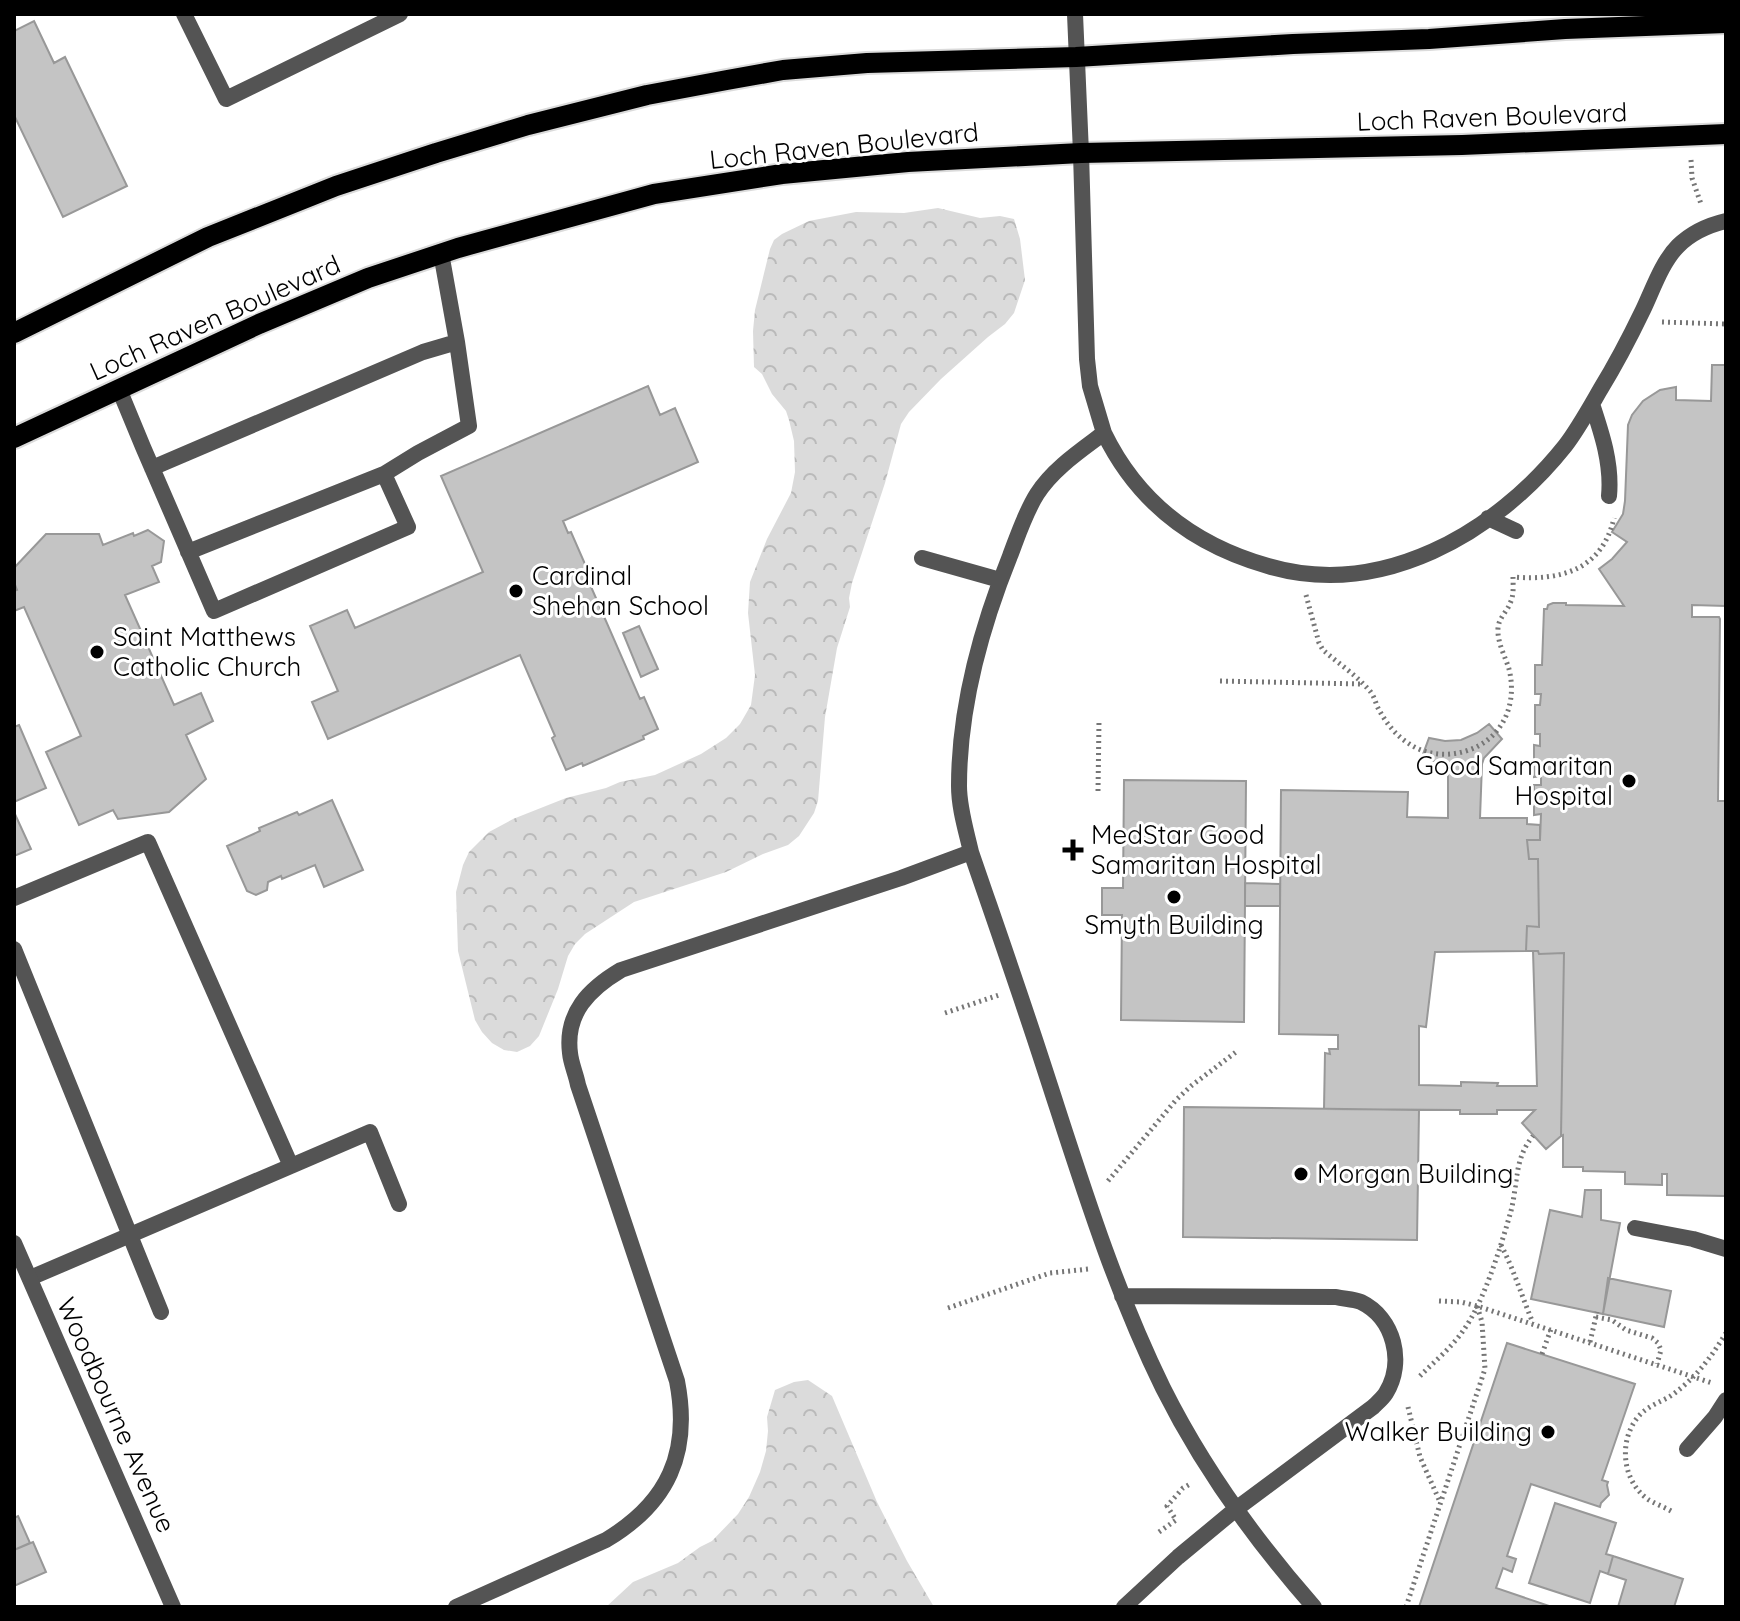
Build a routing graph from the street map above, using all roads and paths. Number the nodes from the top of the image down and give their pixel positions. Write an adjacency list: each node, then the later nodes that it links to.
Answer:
1 (184, 14): 2 (street)
2 (400, 14)
3 (1075, 14): 5 (street)
4 (1726, 23): 5 (main road)
5 (1076, 57): 7 (street); 14 (main road)
6 (1726, 134): 7 (main road, Loch Raven Boulevard)
7 (1081, 153): 11 (main road, Loch Raven Boulevard); 18 (street)
8 (1691, 158): 9 (path)
9 (1703, 209)
10 (1726, 221): 17 (street)
11 (441, 253): 15 (street); 16 (main road, Loch Raven Boulevard)
12 (1668, 308): 13 (path)
13 (1726, 324)
14 (14, 333)
15 (457, 342): 20 (street); 21 (street)
16 (119, 389): 19 (main road, Loch Raven Boulevard); 20 (street)
17 (1592, 404): 22 (street); 23 (street)
18 (1104, 433): 23 (street); 27 (street)
19 (14, 438)
20 (152, 468): 25 (street)
21 (384, 474): 25 (street); 25 (street)
22 (1613, 501): 30 (path)
23 (1488, 518): 24 (street)
24 (1516, 531)
25 (188, 552)
26 (922, 558): 27 (street)
27 (1000, 580): 33 (street)
28 (1306, 594): 30 (path)
29 (1220, 681): 30 (path)
30 (1363, 684)
31 (1099, 721): 32 (path)
32 (1098, 791)
33 (971, 852): 50 (street); 73 (street)
34 (14, 898): 40 (street)
35 (14, 949): 44 (street)
36 (999, 995): 37 (path)
37 (945, 1013)
38 (1236, 1052): 41 (path)
39 (1533, 1136): 46 (path)
40 (291, 1166): 42 (street); 44 (street)
41 (1104, 1185)
42 (399, 1204)
43 (1635, 1228): 47 (street)
44 (130, 1237): 49 (street); 54 (street)
45 (14, 1243): 49 (street, Woodbourne Avenue)
46 (1501, 1244): 52 (path); 55 (path)
47 (1726, 1249)
48 (1092, 1269): 53 (path)
49 (30, 1278): 72 (street, Woodbourne Avenue)
50 (1122, 1296): 69 (street); 69 (street)
51 (1439, 1301): 52 (path)
52 (1477, 1306): 55 (path); 61 (path); 68 (path)
53 (948, 1308)
54 (161, 1312)
55 (1533, 1323): 56 (path)
56 (1551, 1329): 58 (path); 59 (path)
57 (1726, 1333): 62 (path)
58 (1590, 1342): 60 (path); 60 (path)
59 (1542, 1354)
60 (1657, 1364): 62 (path)
61 (1420, 1376)
62 (1692, 1378): 63 (path); 70 (path)
63 (1713, 1383)
64 (1726, 1400): 66 (street)
65 (1408, 1407): 68 (path)
66 (1687, 1449)
67 (1195, 1481): 71 (path)
68 (1440, 1503): 76 (path)
69 (1236, 1509): 74 (street); 75 (street)
70 (1671, 1511)
71 (1159, 1532)
72 (173, 1607)
73 (456, 1607)
74 (1124, 1607)
75 (1314, 1607)
76 (1406, 1607)

